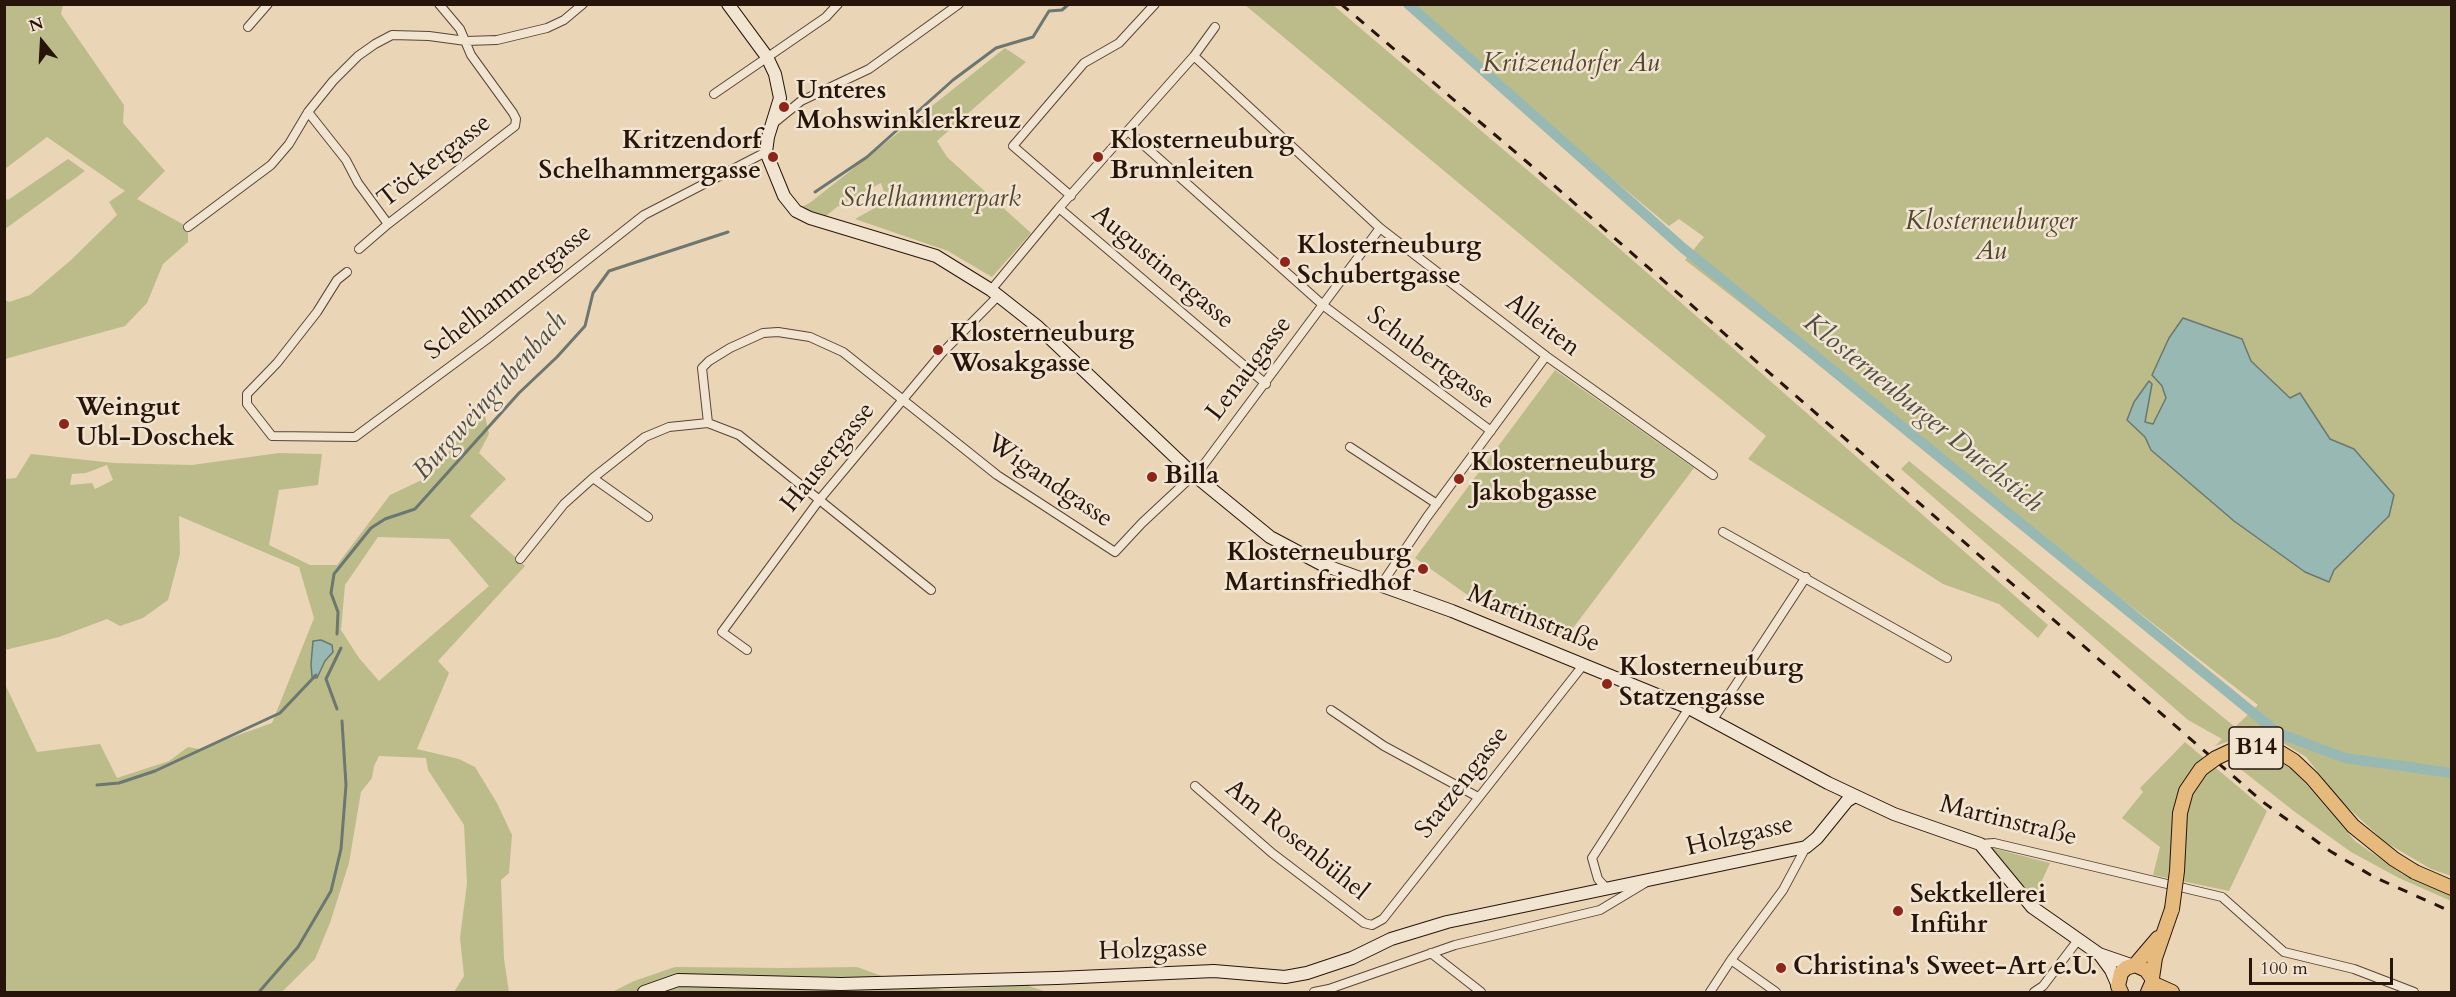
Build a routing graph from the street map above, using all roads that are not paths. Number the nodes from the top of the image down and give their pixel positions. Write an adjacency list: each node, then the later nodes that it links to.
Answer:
1 (268, 4): 8 (street)
2 (439, 4): 10 (street)
3 (583, 4): 10 (street)
4 (728, 4): 12 (main road)
5 (838, 4): 12 (street)
6 (959, 4): 15 (street)
7 (1155, 4): 18 (street)
8 (248, 27)
9 (1215, 27): 11 (street, Hausergasse)
10 (466, 41): 14 (street); 20 (street, Töckergasse)
11 (1194, 56): 16 (street, Hausergasse); 22 (street, Alleiten)
12 (767, 57): 13 (street); 15 (main road)
13 (714, 94)
14 (308, 112): 20 (street); 21 (street)
15 (773, 123): 17 (main road)
16 (1128, 131): 18 (street, Hausergasse); 26 (street, Schubertgasse)
17 (766, 152): 24 (street, Schelhammergasse); 25 (main road, Martinstraße)
18 (1071, 195): 19 (street, Hausergasse)
19 (1059, 208): 25 (street, Hausergasse); 28 (street, Augustinergasse)
20 (388, 224): 23 (street, Töckergasse)
21 (188, 227)
22 (1380, 228): 26 (street, Lenaugasse); 27 (street, Alleiten)
23 (359, 249)
24 (347, 272)
25 (995, 292): 29 (street, Hausergasse); 33 (main road, Martinstraße)
26 (1324, 306): 28 (street, Lenaugasse); 31 (street, Schubertgasse)
27 (1546, 356): 31 (street); 34 (street, Alleiten)
28 (1266, 384): 33 (street, Lenaugasse)
29 (903, 400): 30 (street); 33 (street, Wigandgasse); 36 (street, Hausergasse)
30 (708, 423): 35 (street); 36 (street)
31 (1491, 431): 37 (street)
32 (1350, 447): 37 (street)
33 (1193, 474): 42 (main road, Martinstraße)
34 (1713, 475)
35 (593, 478): 38 (street); 40 (street)
36 (820, 499): 43 (street); 44 (street, Hausergasse)
37 (1437, 504): 42 (street)
38 (648, 517)
39 (1723, 532): 41 (street)
40 (520, 559)
41 (1806, 577): 45 (street); 49 (street)
42 (1381, 585): 46 (main road, Martinstraße)
43 (931, 590)
44 (747, 650)
45 (1947, 658)
46 (1584, 664): 47 (main road, Martinstraße); 52 (street, Statzengasse)
47 (1689, 708): 49 (main road, Martinstraße); 57 (street)
48 (1331, 710): 52 (street)
49 (1712, 721): 51 (main road, Martinstraße)
50 (1195, 786): 58 (street, Am Rosenbühel)
51 (1855, 796): 53 (main road, Martinstraße); 54 (main road, Holzgasse)
52 (1478, 797): 58 (street, Statzengasse)
53 (1980, 844): 60 (main road); 74 (street, Martinstraße)
54 (1806, 847): 55 (main road, Holzgasse); 63 (street)
55 (1651, 880): 57 (main road, Holzgasse); 61 (street, Holzgasse)
56 (2451, 888): 59 (main road, B14, bridge)
57 (1607, 889): 67 (main road, Holzgasse)
58 (1372, 925)
59 (2164, 929): 64 (main road, B14); 65 (main road, B14)
60 (2078, 940): 62 (main road); 72 (street)
61 (1431, 953): 68 (street, Holzgasse); 69 (street)
62 (2099, 954): 64 (main road); 66 (main road)
63 (1731, 960): 70 (street); 71 (street)
64 (2133, 965): 65 (main road); 66 (main road, B14)
65 (2151, 985): 73 (main road)
66 (2120, 989)
67 (644, 993)
68 (1314, 993)
69 (1481, 993)
70 (1710, 993)
71 (1776, 993)
72 (2034, 993)
73 (2172, 993)
74 (2414, 993)

